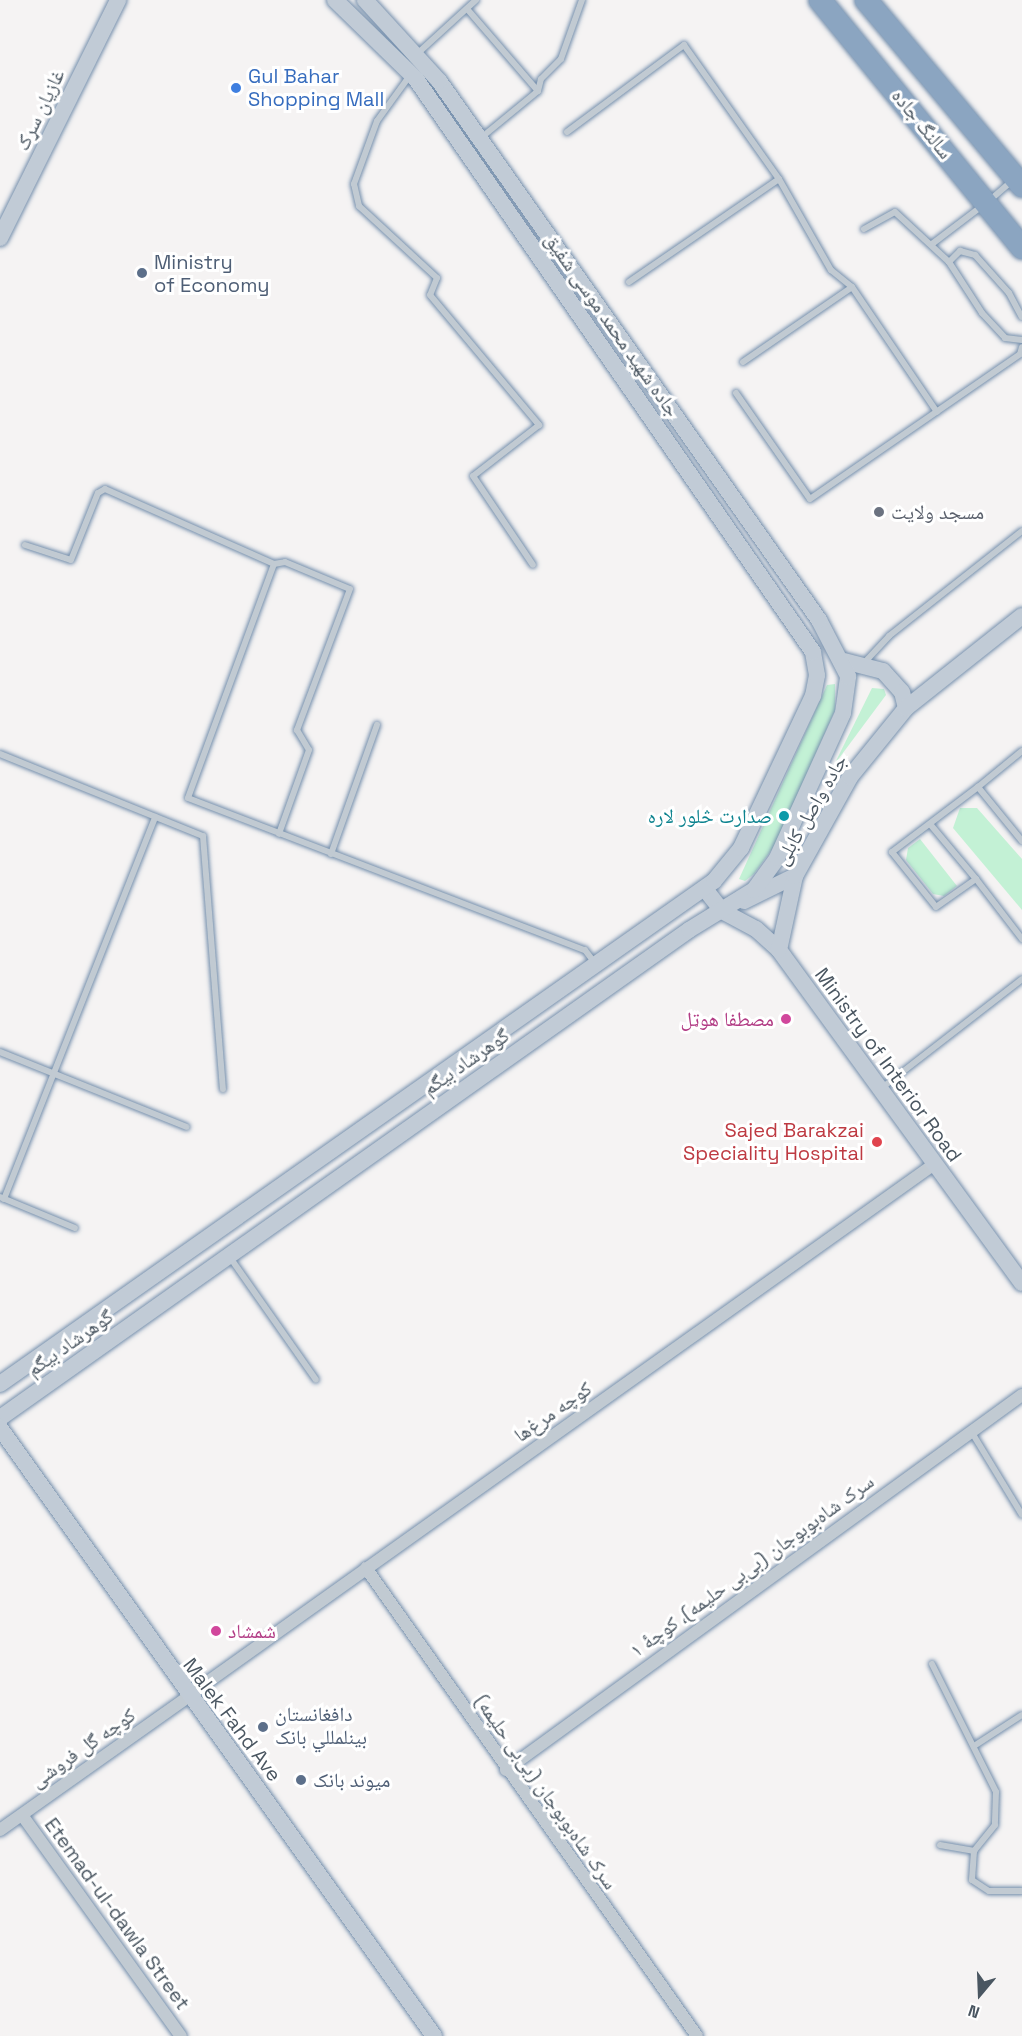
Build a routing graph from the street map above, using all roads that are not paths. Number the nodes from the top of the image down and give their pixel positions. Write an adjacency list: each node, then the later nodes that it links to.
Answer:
1 (118, 0): 18 (main road, غازیان سړک)
2 (334, 0): 10 (main road, جاده شهید محمد موسی شفیق)
3 (365, 0): 9 (main road, جاده شهید محمد موسی شفیق)
4 (476, 0): 8 (lane)
5 (582, 0): 11 (lane)
6 (820, 0): 16 (highway, سالنگ جاده)
7 (866, 0): 15 (highway, سالنگ جاده)
8 (468, 10): 9 (lane); 11 (lane)
9 (417, 55): 13 (main road, جاده شهید محمد موسی شفیق)
10 (411, 74): 33 (lane); 37 (main road, جاده شهید محمد موسی شفیق)
11 (538, 91): 13 (lane)
12 (567, 132): 14 (lane)
13 (480, 139): 35 (main road, جاده شهید محمد موسی شفیق)
14 (779, 179): 22 (lane); 23 (lane)
15 (1019, 182): 16 (lane)
16 (986, 203): 19 (lane); 20 (highway, سالنگ جاده)
17 (864, 229): 19 (lane)
18 (0, 238)
19 (932, 244): 21 (lane)
20 (1022, 248)
21 (949, 262): 24 (lane); 25 (lane)
22 (629, 282)
23 (852, 287): 27 (lane); 29 (lane)
24 (1022, 317)
25 (1022, 340)
26 (1022, 347): 29 (lane)
27 (743, 362)
28 (736, 393): 29 (lane)
29 (937, 412)
30 (1022, 531): 36 (lane)
31 (25, 545): 32 (lane)
32 (274, 564): 45 (lane); 45 (lane)
33 (533, 565)
34 (1022, 616): 38 (main road, جاده واصل کابلی)
35 (844, 661): 36 (main road); 51 (main road, گوهرشاد بیگم)
36 (864, 663): 38 (main road)
37 (813, 696): 50 (main road, گوهرشاد بیگم)
38 (906, 708): 48 (main road, جاده واصل کابلی)
39 (377, 726): 47 (lane)
40 (1022, 752): 42 (lane)
41 (0, 754): 43 (lane)
42 (978, 787): 44 (lane); 46 (lane)
43 (155, 817): 57 (lane); 58 (lane)
44 (930, 824): 49 (lane); 49 (lane)
45 (279, 834): 47 (lane)
46 (1022, 841)
47 (331, 854): 54 (lane)
48 (795, 876): 51 (main road); 53 (main road, جاده واصل کابلی)
49 (976, 879): 52 (lane)
50 (705, 889): 51 (main road, Ministry of Interior Road); 54 (main road, گوهرشاد بیگم)
51 (728, 908): 53 (main road, Ministry of Interior Road); 64 (main road, گوهرشاد بیگم)
52 (1022, 939)
53 (779, 950): 59 (main road, Ministry of Interior Road)
54 (594, 962): 67 (main road, گوهرشاد بیگم)
55 (1022, 979): 59 (lane)
56 (0, 1052): 57 (lane)
57 (53, 1074): 60 (lane); 62 (lane)
58 (223, 1089)
59 (879, 1090): 61 (main road, Ministry of Interior Road)
60 (187, 1127)
61 (933, 1165): 65 (main road, Ministry of Interior Road); 73 (street, کوچه مرغ‌ها)
62 (2, 1198): 63 (lane)
63 (75, 1228)
64 (229, 1256): 66 (lane); 69 (main road, گوهرشاد بیگم)
65 (1022, 1283)
66 (316, 1380)
67 (0, 1384)
68 (1022, 1395): 71 (street, سرک شاه‌بوبوجان (بی‌بی حلیمه)، کوچۀ ۱)
69 (0, 1418)
70 (0, 1428): 75 (main road, Malek Fahd Ave)
71 (971, 1431): 72 (lane); 78 (street, سرک شاه‌بوبوجان (بی‌بی حلیمه)، کوچۀ ۱)
72 (1022, 1515)
73 (366, 1568): 75 (street, کوچه مرغ‌ها); 78 (street, سرک شاه‌بوبوجان (بی‌بی حلیمه))
74 (932, 1664): 77 (lane)
75 (191, 1694): 79 (street, کوچه گل فروشی); 85 (main road, Malek Fahd Ave)
76 (1022, 1715): 77 (lane)
77 (974, 1746): 82 (lane)
78 (506, 1770): 86 (street, سرک شاه‌بوبوجان (بی‌بی حلیمه))
79 (22, 1815): 80 (street, کوچه گل فروشی); 84 (street, Etemad-ul-dawla Street)
80 (0, 1830)
81 (940, 1845): 82 (lane)
82 (975, 1851): 83 (lane)
83 (1022, 1891)
84 (181, 2036)
85 (434, 2036)
86 (697, 2036)

